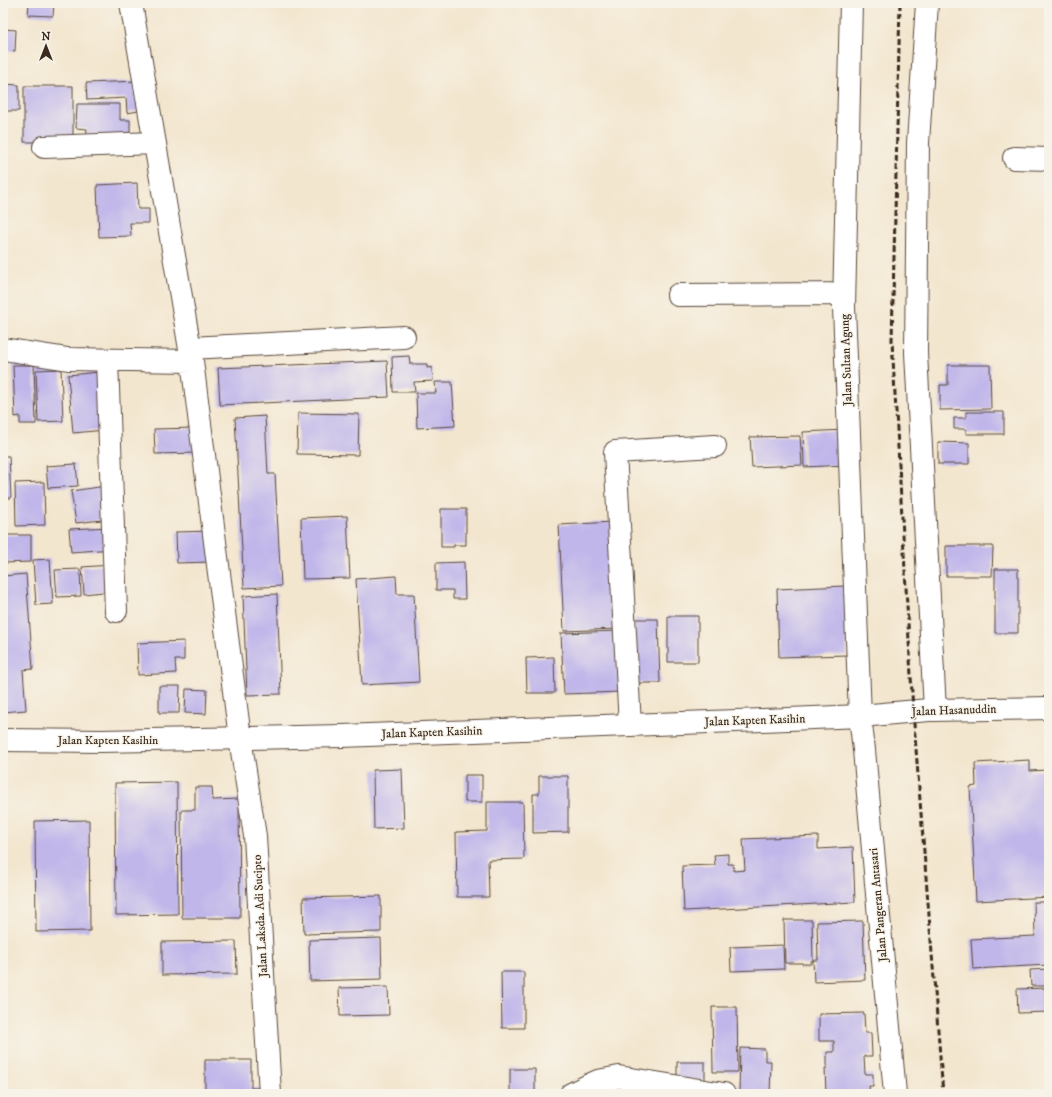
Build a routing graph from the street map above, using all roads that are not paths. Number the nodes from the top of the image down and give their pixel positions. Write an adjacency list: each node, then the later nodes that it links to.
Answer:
1 (131, 3): 4 (street, Jalan Laksda. Adi Sucipto)
2 (851, 3): 8 (street, Jalan Sultan Agung)
3 (927, 3): 17 (street)
4 (155, 143): 5 (street); 12 (street, Jalan Laksda. Adi Sucipto)
5 (44, 147)
6 (1014, 158): 7 (street)
7 (1049, 159)
8 (844, 294): 9 (street); 18 (street, Jalan Sultan Agung)
9 (678, 295)
10 (404, 337): 12 (street)
11 (3, 349): 13 (street)
12 (191, 355): 13 (street); 20 (street, Jalan Laksda. Adi Sucipto)
13 (107, 360): 15 (street)
14 (715, 446): 19 (street)
15 (116, 611)
16 (1049, 708): 17 (street, Jalan Hasanuddin)
17 (935, 710): 18 (street, Jalan Hasanuddin)
18 (860, 716): 19 (street, Jalan Kapten Kasihin); 25 (street, Jalan Pangeran Antasari)
19 (630, 725): 20 (street, Jalan Kapten Kasihin)
20 (240, 738): 21 (street, Jalan Kapten Kasihin); 22 (street, Jalan Laksda. Adi Sucipto)
21 (3, 740)
22 (270, 1094)
23 (571, 1094): 24 (street)
24 (724, 1094)
25 (895, 1094)

